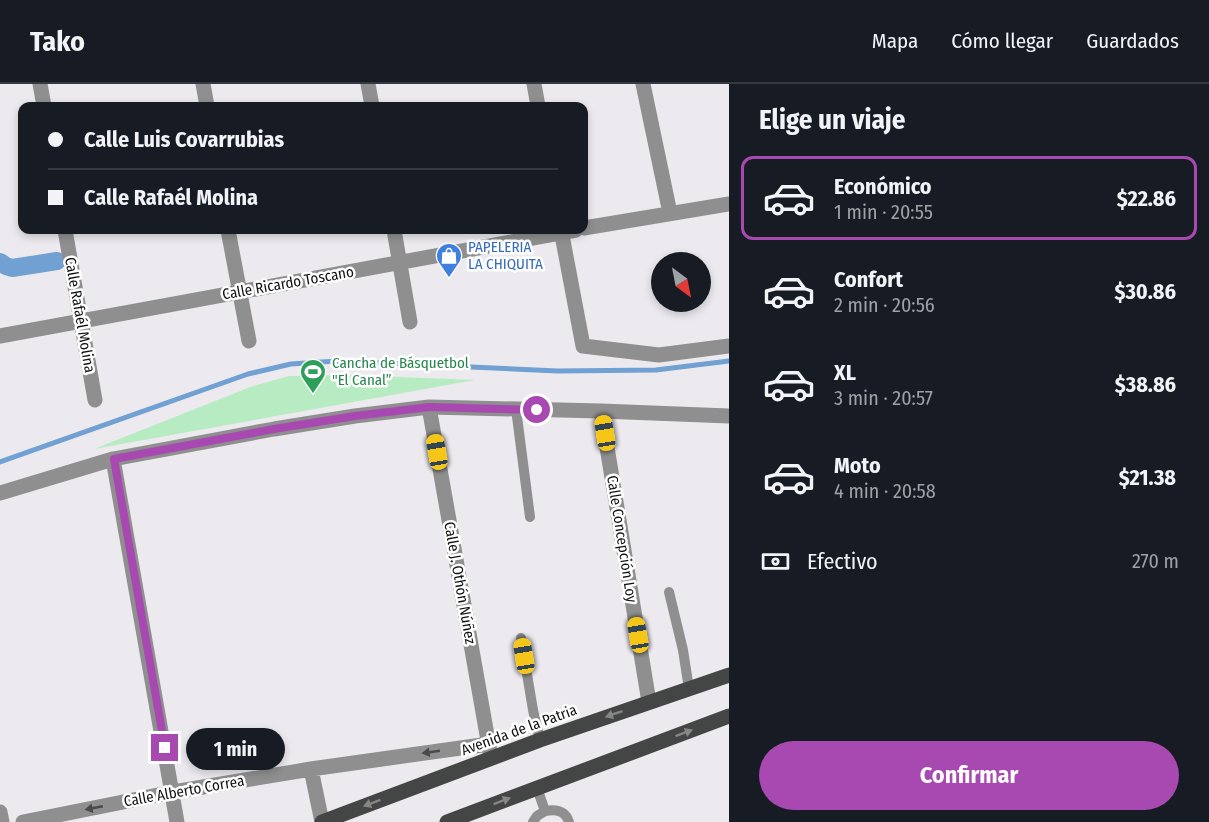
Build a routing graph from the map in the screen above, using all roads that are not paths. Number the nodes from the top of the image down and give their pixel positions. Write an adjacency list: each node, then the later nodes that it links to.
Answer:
1 (40, 84): 6 (street)
2 (203, 84): 7 (street)
3 (368, 84): 8 (street)
4 (534, 84): 9 (street)
5 (643, 84): 11 (street)
6 (43, 102)
7 (206, 102)
8 (371, 102)
9 (537, 102)
10 (729, 204): 11 (street)
11 (670, 213): 12 (street)
12 (588, 227)
13 (66, 234): 20 (street, Calle Rafaél Molina)
14 (229, 234): 19 (street)
15 (395, 234): 18 (street)
16 (545, 234): 18 (street, Calle Ricardo Toscano)
17 (567, 234): 24 (street)
18 (399, 262): 19 (street, Calle Ricardo Toscano); 21 (street)
19 (239, 292): 20 (street, Calle Ricardo Toscano); 23 (street)
20 (81, 321): 22 (street, Calle Ricardo Toscano); 25 (street, Calle Rafaél Molina)
21 (410, 322)
22 (0, 336)
23 (249, 341)
24 (729, 346)
25 (95, 400)
26 (429, 407): 27 (street); 30 (street); 40 (street, Calle J. Othón Núñez)
27 (516, 409): 28 (street); 32 (lane)
28 (601, 411): 29 (street); 37 (street, Calle Concepción Loy)
29 (729, 416)
30 (114, 459): 31 (street); 43 (street)
31 (0, 493)
32 (530, 517)
33 (669, 592): 36 (lane)
34 (521, 638): 39 (lane)
35 (729, 675): 36 (main road, Avenida de la Patria)
36 (689, 689): 37 (main road, Avenida de la Patria)
37 (649, 702): 39 (main road, Avenida de la Patria, one-way to 39)
38 (729, 716): 42 (main road, one-way to 38)
39 (540, 740): 40 (main road, Avenida de la Patria)
40 (490, 751): 41 (street, Calle Alberto Correa, one-way to 41); 49 (main road, Avenida de la Patria, one-way to 49)
41 (311, 768): 43 (street, Calle Alberto Correa); 49 (street)
42 (537, 788): 44 (lane); 50 (main road, one-way to 42)
43 (173, 792): 47 (street, Calle Alberto Correa, one-way to 47); 48 (street)
44 (545, 811): 51 (lane); 52 (lane)
45 (0, 812): 46 (street)
46 (2, 822)
47 (23, 822)
48 (177, 822)
49 (322, 822)
50 (447, 822)
51 (533, 822)
52 (569, 822)

